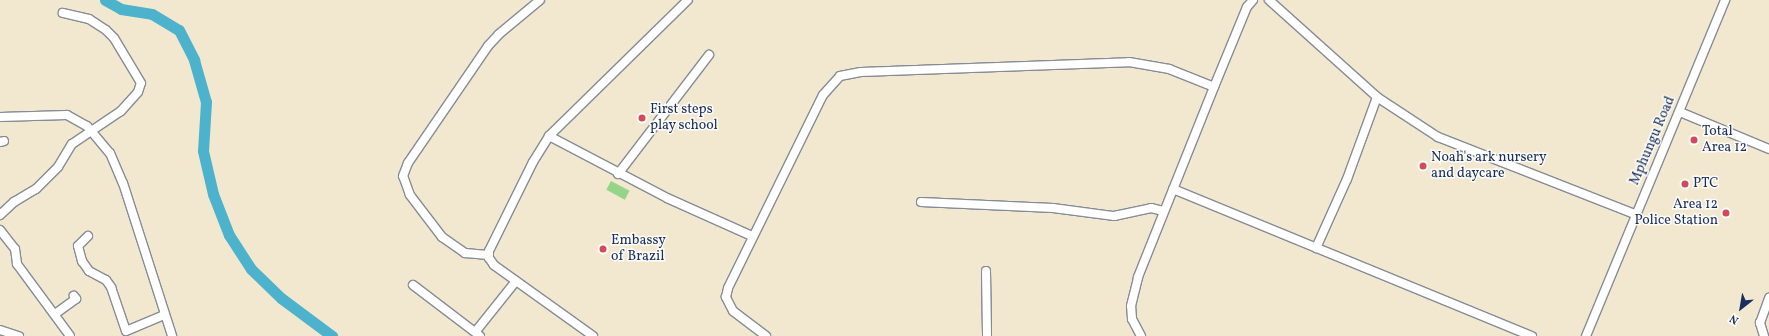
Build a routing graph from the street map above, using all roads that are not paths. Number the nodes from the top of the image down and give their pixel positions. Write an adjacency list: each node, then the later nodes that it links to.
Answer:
1 (540, 0): 25 (street)
2 (688, 0): 13 (street)
3 (1253, 0): 8 (street)
4 (1269, 0): 9 (street)
5 (1725, 0): 10 (street, Mphungu Road)
6 (63, 13): 12 (street)
7 (709, 55): 15 (street)
8 (1214, 87): 16 (street); 23 (street)
9 (1378, 97): 19 (street); 24 (street)
10 (1680, 112): 14 (street); 19 (street, Mphungu Road)
11 (0, 117): 12 (street)
12 (92, 131): 20 (street); 32 (street)
13 (549, 136): 15 (street); 25 (street)
14 (1769, 149)
15 (618, 174): 23 (street)
16 (1173, 189): 18 (street); 24 (street)
17 (921, 202): 18 (street)
18 (1163, 211): 41 (street)
19 (1637, 215): 43 (street, Mphungu Road)
20 (0, 216)
21 (0, 230): 31 (street)
22 (88, 236): 32 (street)
23 (752, 236): 39 (street)
24 (1316, 248): 42 (street)
25 (488, 255): 27 (street)
26 (986, 271): 40 (street)
27 (516, 281): 34 (street); 38 (street)
28 (413, 285): 34 (street)
29 (74, 296): 31 (street)
30 (1769, 298): 44 (street)
31 (56, 314): 36 (street)
32 (164, 315): 37 (street)
33 (4, 333): 35 (street)
34 (478, 334)
35 (19, 336)
36 (70, 336)
37 (172, 336)
38 (593, 336)
39 (766, 336)
40 (987, 336)
41 (1141, 336)
42 (1532, 336)
43 (1586, 336)
44 (1764, 336)

